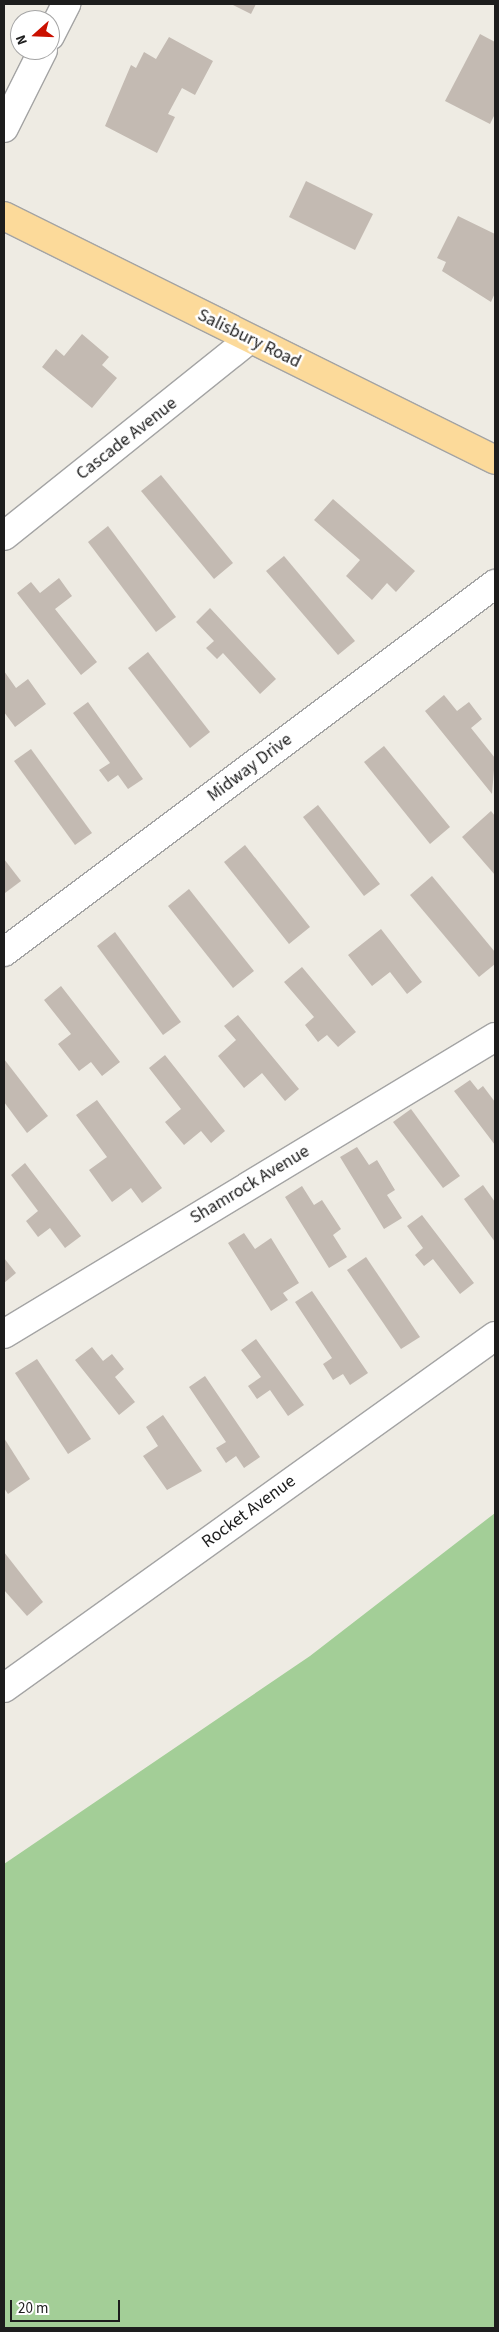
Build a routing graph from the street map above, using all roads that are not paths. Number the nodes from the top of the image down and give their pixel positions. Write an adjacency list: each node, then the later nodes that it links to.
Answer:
1 (66, 4): 2 (street)
2 (60, 16)
3 (38, 60): 4 (street)
4 (4, 128)
5 (4, 216): 6 (main road, Salisbury Road)
6 (249, 340): 7 (main road, Salisbury Road); 8 (street, Cascade Avenue)
7 (495, 460)
8 (4, 536)
9 (495, 584): 10 (street, Midway Drive)
10 (4, 952)
11 (495, 1037): 12 (street, Shamrock Avenue)
12 (4, 1334)
13 (495, 1336): 14 (street, Rocket Avenue)
14 (4, 1688)

